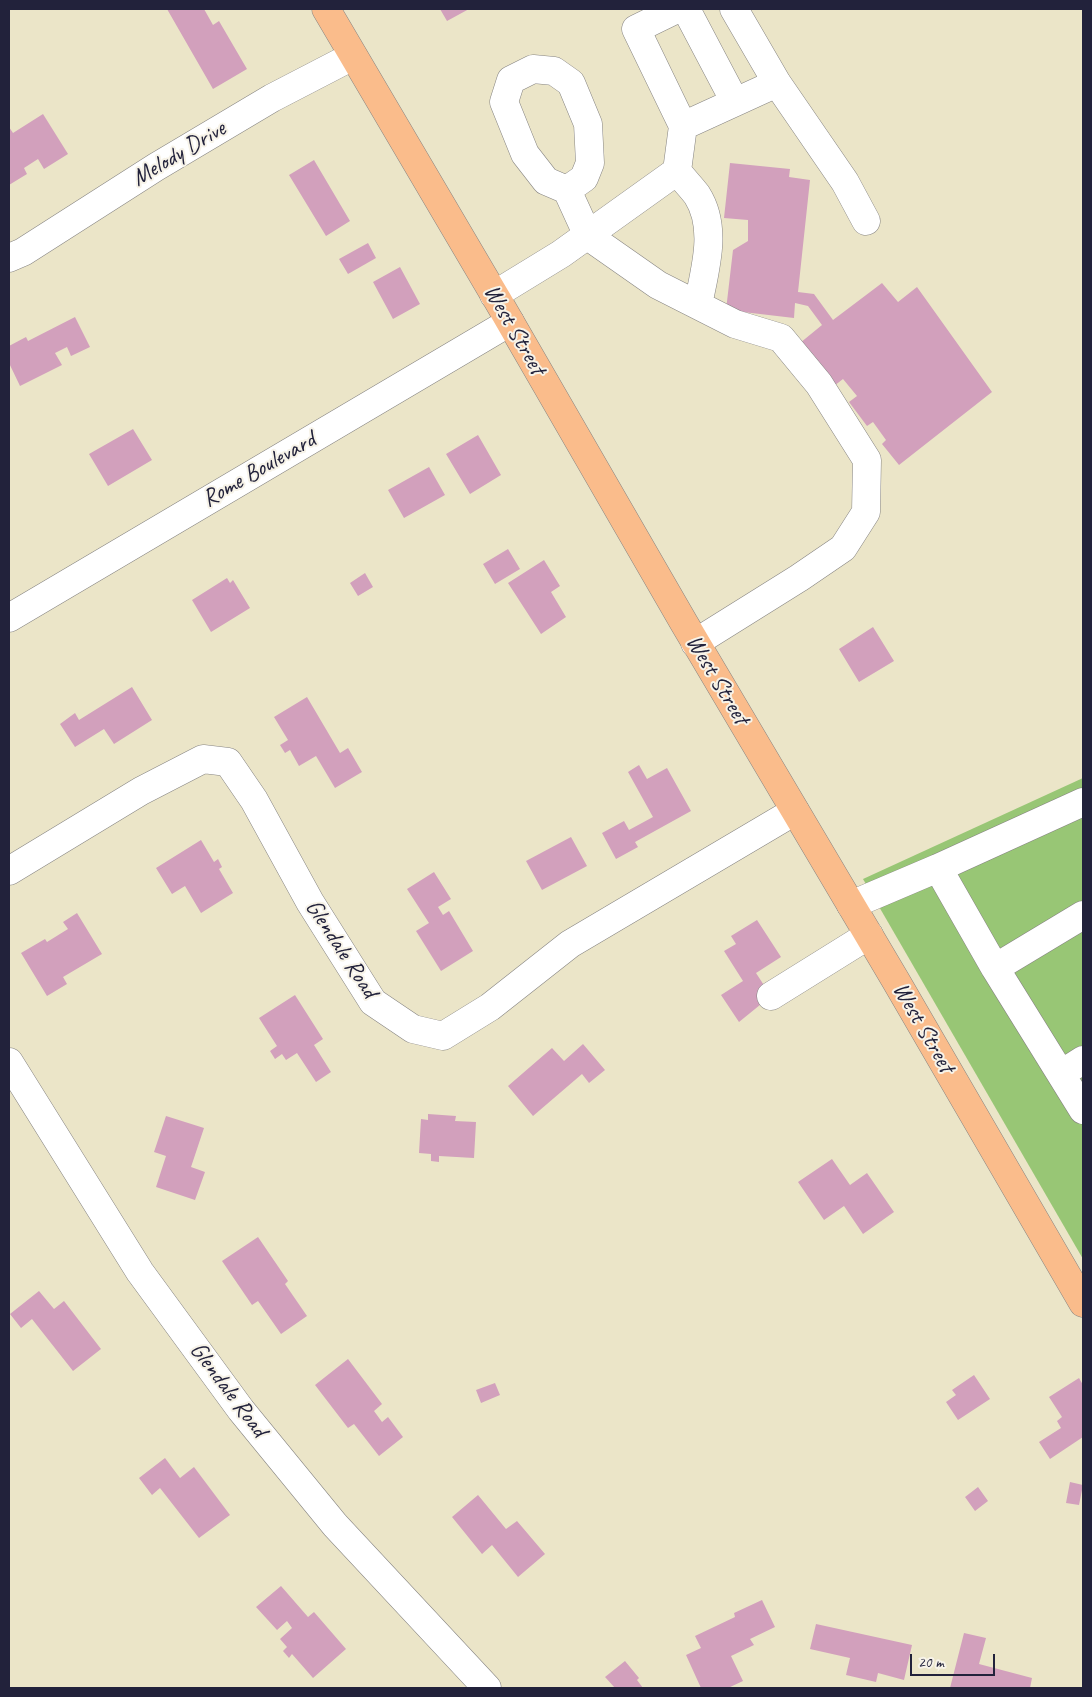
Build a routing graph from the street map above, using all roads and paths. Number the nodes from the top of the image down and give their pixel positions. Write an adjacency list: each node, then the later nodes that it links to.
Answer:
1 (326, 9): 5 (main road, West Street)
2 (677, 9): 8 (street)
3 (686, 9): 7 (street)
4 (734, 9): 6 (street)
5 (353, 56): 13 (street, Melody Drive); 14 (main road, West Street)
6 (777, 83): 7 (street); 11 (street)
7 (735, 102): 8 (street)
8 (682, 126): 9 (street)
9 (677, 171): 12 (street); 15 (street)
10 (567, 190): 12 (street)
11 (866, 221)
12 (588, 236): 14 (street); 15 (street)
13 (9, 258)
14 (494, 295): 16 (main road, West Street)
15 (698, 304): 18 (street)
16 (510, 322): 17 (street, Rome Boulevard); 18 (main road, West Street)
17 (9, 618)
18 (695, 643): 20 (main road, West Street)
19 (1083, 802): 21 (street)
20 (795, 811): 22 (street, Glendale Road); 23 (main road, West Street)
21 (938, 868): 23 (street); 26 (street)
22 (9, 871)
23 (851, 905): 25 (main road, West Street)
24 (1083, 915): 26 (street)
25 (869, 935): 27 (street); 31 (main road, West Street)
26 (995, 968): 29 (street)
27 (771, 996)
28 (9, 1062): 32 (street, Glendale Road)
29 (1072, 1067): 30 (street)
30 (1083, 1110)
31 (1080, 1289)
32 (487, 1688)

